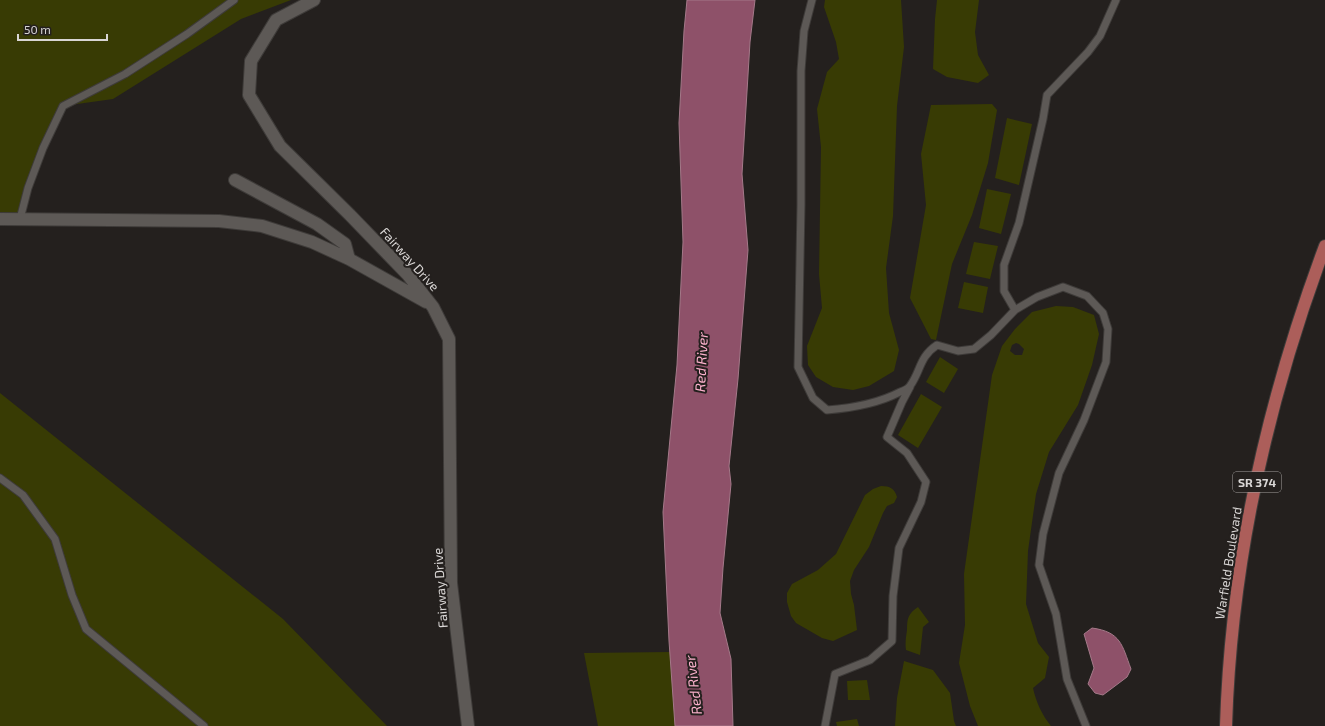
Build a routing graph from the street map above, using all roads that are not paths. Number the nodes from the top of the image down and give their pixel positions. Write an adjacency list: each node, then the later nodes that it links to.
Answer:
1 (234, 0): 7 (lane)
2 (314, 0): 10 (street, Fairway Drive)
3 (812, 0): 12 (lane)
4 (1116, 0): 11 (lane)
5 (235, 180): 9 (street)
6 (0, 219): 7 (street)
7 (20, 219): 9 (street)
8 (1325, 246): 18 (main road, Warfield Boulevard / SR 374)
9 (349, 259): 10 (street)
10 (433, 307): 15 (street, Fairway Drive)
11 (1015, 310): 12 (lane); 17 (lane)
12 (910, 387): 16 (lane)
13 (0, 478): 14 (lane)
14 (204, 726)
15 (468, 726)
16 (825, 726)
17 (1086, 726)
18 (1226, 726)

